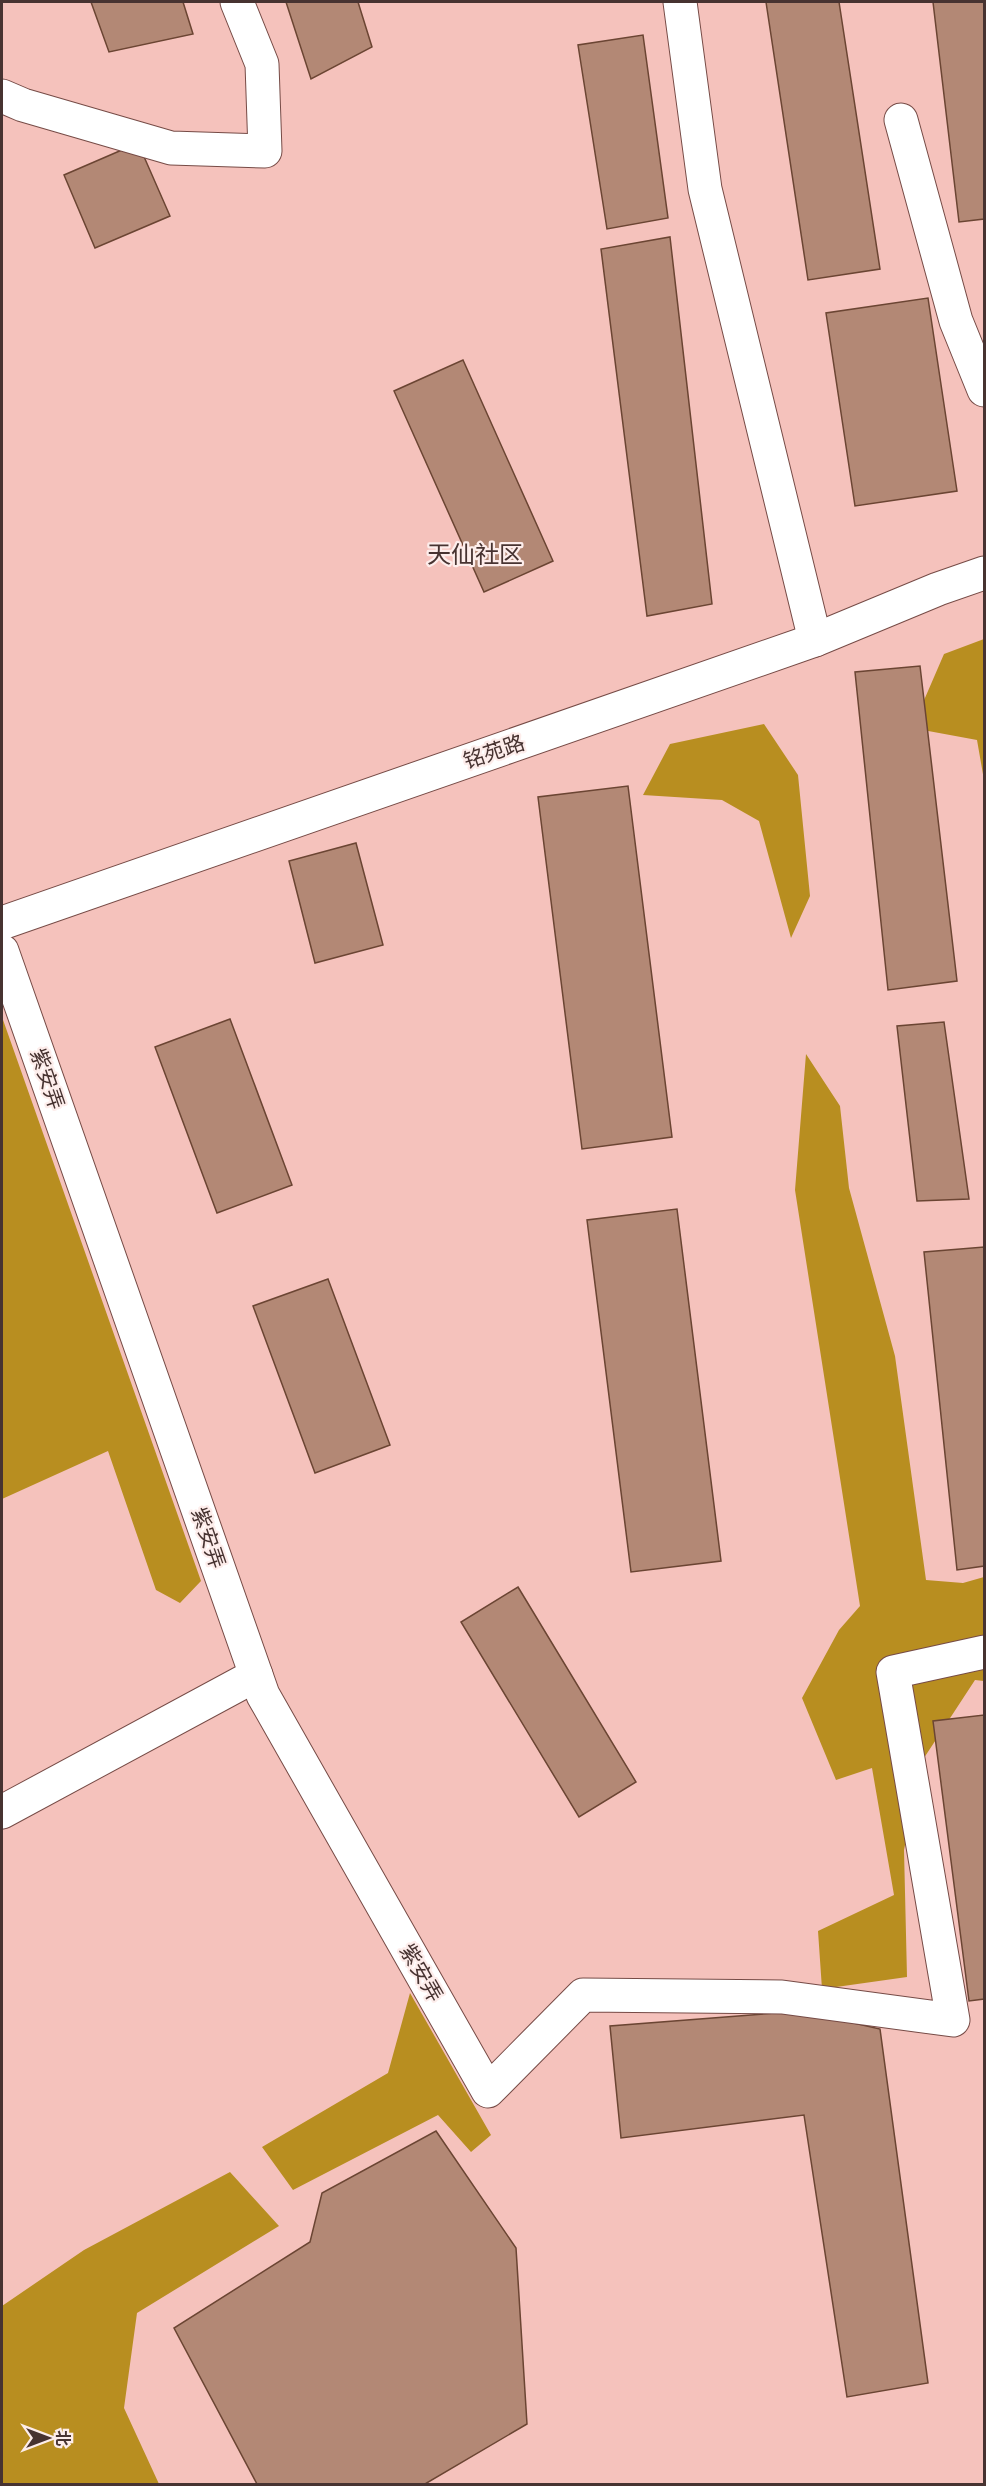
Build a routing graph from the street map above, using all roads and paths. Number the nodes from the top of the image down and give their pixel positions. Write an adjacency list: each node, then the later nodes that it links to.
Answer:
1 (237, 2): 3 (street)
2 (680, 2): 7 (street)
3 (2, 96)
4 (901, 120): 5 (street)
5 (984, 390)
6 (984, 573): 7 (street, 铭苑路)
7 (815, 640): 8 (street, 铭苑路)
8 (2, 923)
9 (2, 951): 11 (street, 紫安弄)
10 (984, 1652): 11 (street, 紫安弄)
11 (256, 1675): 12 (street)
12 (2, 1812)

